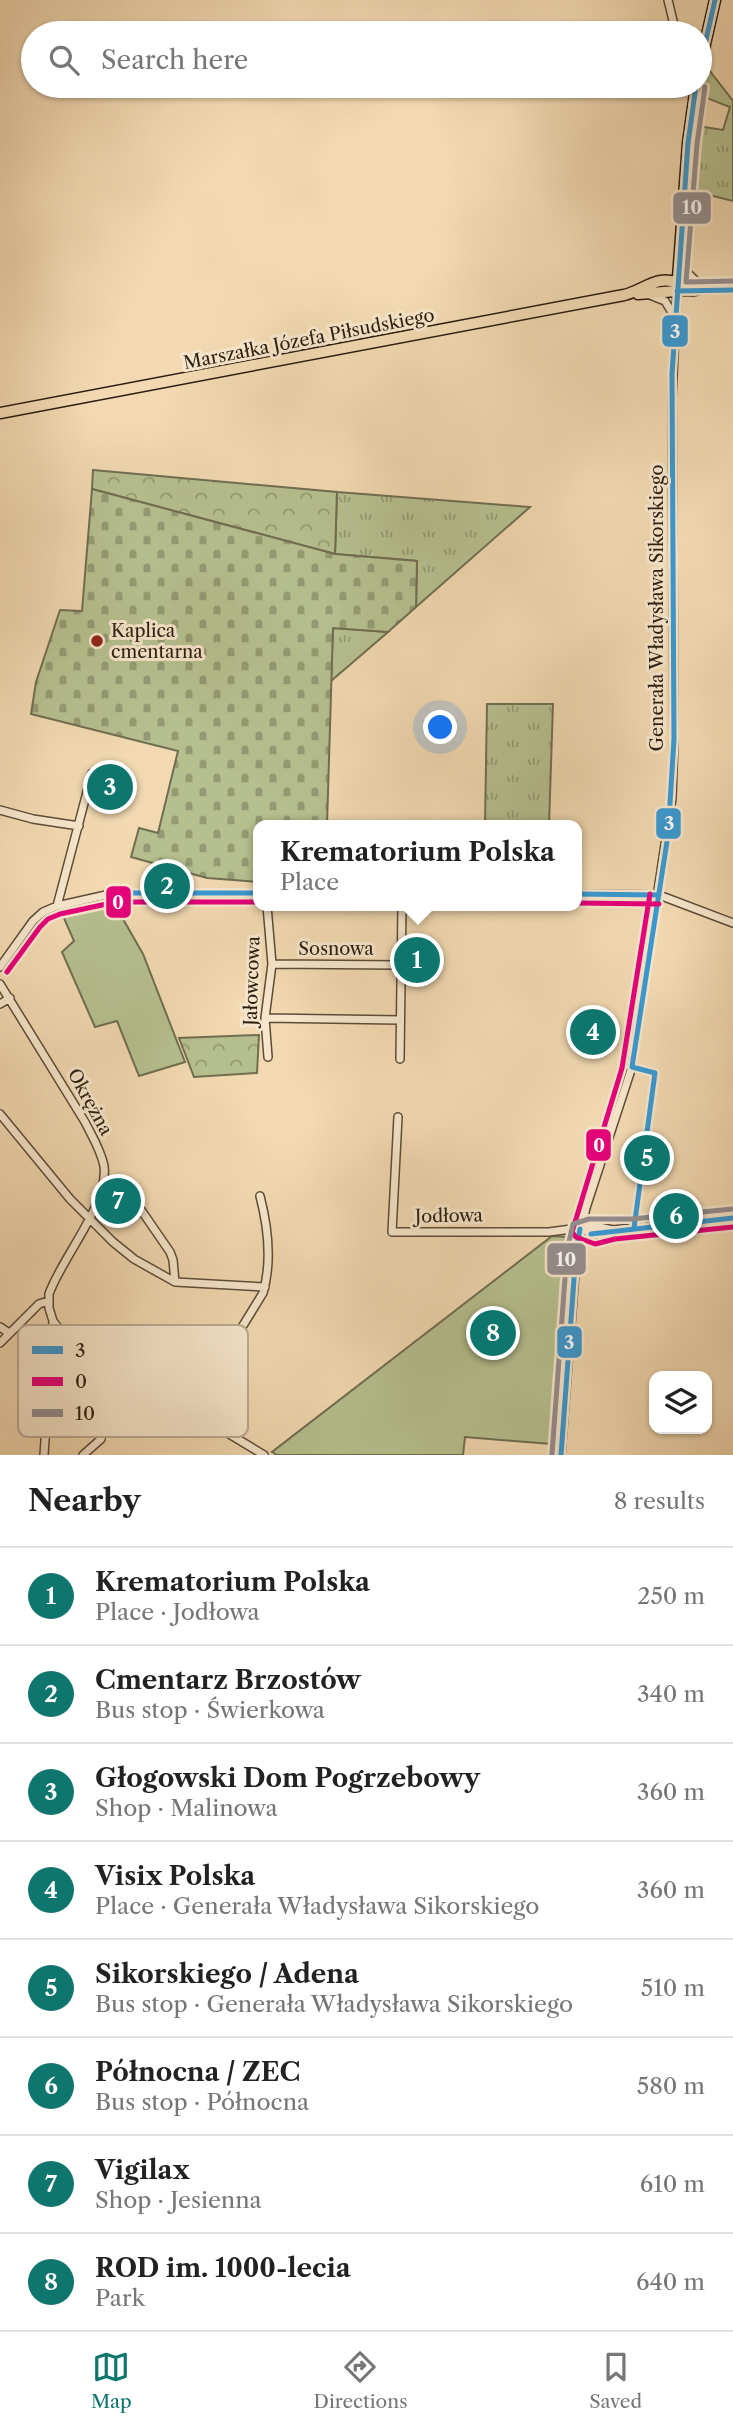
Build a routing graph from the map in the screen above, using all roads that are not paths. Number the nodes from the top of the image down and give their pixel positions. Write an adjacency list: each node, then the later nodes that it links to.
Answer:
1 (668, 0): 3 (street)
2 (715, 0): 4 (main road)
3 (673, 21)
4 (710, 21)
5 (694, 98): 6 (main road, Generała Władysława Sikorskiego)
6 (678, 265): 7 (main road, Generała Władysława Sikorskiego); 8 (street)
7 (677, 287): 8 (street); 10 (main road, Marszałka Józefa Piłsudskiego); 11 (main road, Marszałka Józefa Piłsudskiego); 12 (street, Generała Władysława Sikorskiego)
8 (706, 287): 9 (street)
9 (733, 290)
10 (646, 293): 11 (main road, Marszałka Józefa Piłsudskiego); 12 (street)
11 (624, 295): 13 (main road, Marszałka Józefa Piłsudskiego)
12 (675, 317): 19 (street, Generała Władysława Sikorskiego)
13 (0, 413)
14 (92, 773): 16 (street)
15 (0, 810): 16 (street)
16 (79, 826): 20 (street)
17 (253, 893): 20 (street)
18 (582, 894): 19 (street)
19 (659, 895): 23 (street); 38 (street, Generała Władysława Sikorskiego)
20 (57, 906): 26 (street)
21 (267, 911): 24 (street, Jałowcowa)
22 (402, 911): 25 (street)
23 (733, 923)
24 (272, 964): 25 (street, Sosnowa); 30 (street, Jałowcowa)
25 (401, 965): 31 (street)
26 (0, 967)
27 (0, 984): 28 (street, Okrężna)
28 (10, 998): 29 (street); 36 (street, Okrężna)
29 (0, 1004)
30 (265, 1018): 31 (street); 32 (street, Jałowcowa)
31 (400, 1020): 33 (street)
32 (268, 1057)
33 (400, 1059)
34 (0, 1114): 39 (street)
35 (398, 1116): 41 (street, Jodłowa)
36 (104, 1182): 39 (street); 44 (street)
37 (260, 1196): 45 (street)
38 (585, 1211): 41 (street, Generała Władysława Sikorskiego); 42 (street)
39 (89, 1218): 44 (street); 46 (street)
40 (733, 1218): 42 (street)
41 (580, 1229): 42 (street); 43 (street, Generała Władysława Sikorskiego)
42 (592, 1230): 43 (street)
43 (577, 1246): 60 (street, Generała Władysława Sikorskiego)
44 (175, 1282): 45 (street)
45 (265, 1287): 50 (street)
46 (48, 1301): 47 (street); 52 (street)
47 (53, 1321): 48 (street); 49 (street)
48 (53, 1325)
49 (57, 1325)
50 (244, 1325)
51 (0, 1327): 52 (street)
52 (9, 1333): 53 (street)
53 (0, 1343)
54 (45, 1437): 57 (street)
55 (235, 1437): 59 (street)
56 (101, 1439): 58 (street)
57 (44, 1455)
58 (83, 1455)
59 (264, 1455)
60 (561, 1455)

